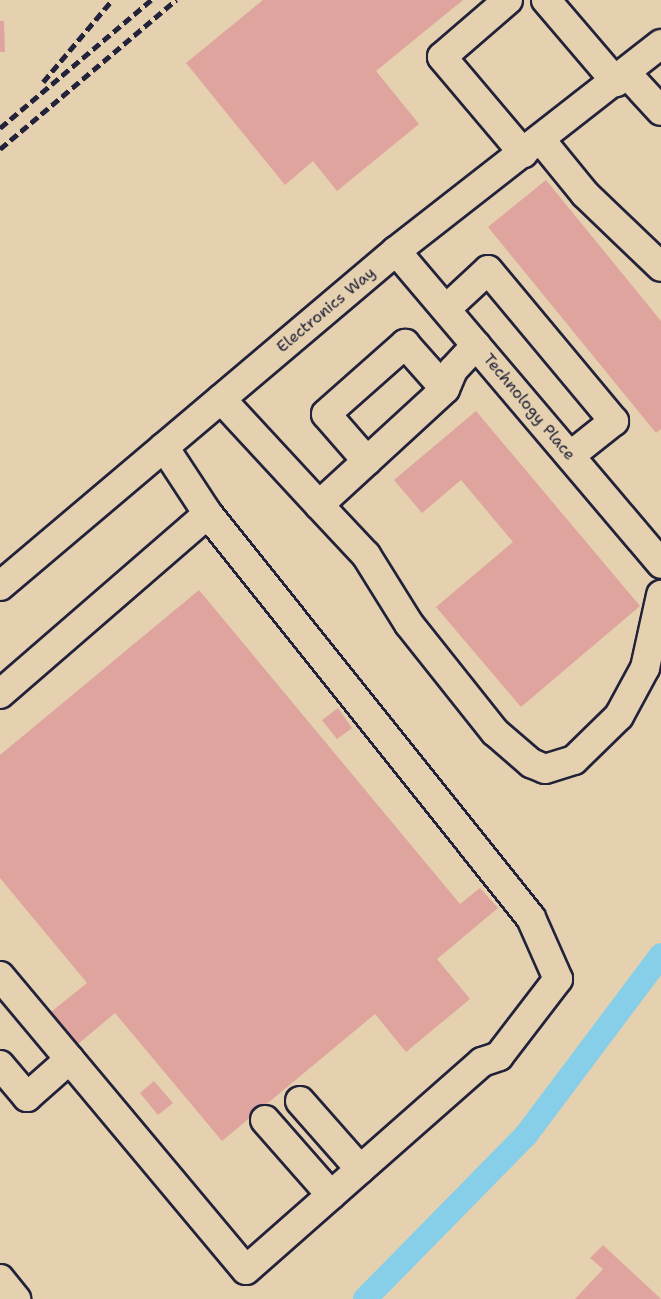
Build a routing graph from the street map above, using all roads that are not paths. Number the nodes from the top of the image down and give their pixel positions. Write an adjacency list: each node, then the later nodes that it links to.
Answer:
1 (508, 0): 6 (street)
2 (546, 0): 4 (street)
3 (661, 44): 4 (street, Electronics Way)
4 (622, 78): 5 (street); 6 (street, Electronics Way)
5 (661, 111)
6 (532, 147): 7 (street, Electronics Way); 8 (street)
7 (396, 251): 9 (street, Technology Place); 12 (street, Electronics Way)
8 (661, 267)
9 (446, 309): 10 (street, Technology Place); 14 (street)
10 (476, 345): 11 (street); 14 (street, Technology Place)
11 (445, 389): 15 (street); 15 (street)
12 (221, 399): 13 (street, Electronics Way); 16 (street)
13 (164, 447): 17 (street); 19 (street, Electronics Way)
14 (570, 456): 18 (street, Technology Place)
15 (367, 461): 16 (street)
16 (319, 505): 20 (street)
17 (208, 514): 21 (street); 27 (street)
18 (661, 564)
19 (0, 586)
20 (661, 596)
21 (0, 694)
22 (0, 976): 23 (street)
23 (70, 1059): 24 (street); 28 (street)
24 (0, 1065)
25 (300, 1101): 27 (street)
26 (266, 1120): 28 (street)
27 (360, 1169): 28 (street)
28 (331, 1195)
29 (0, 1279): 30 (street)
30 (16, 1299)

